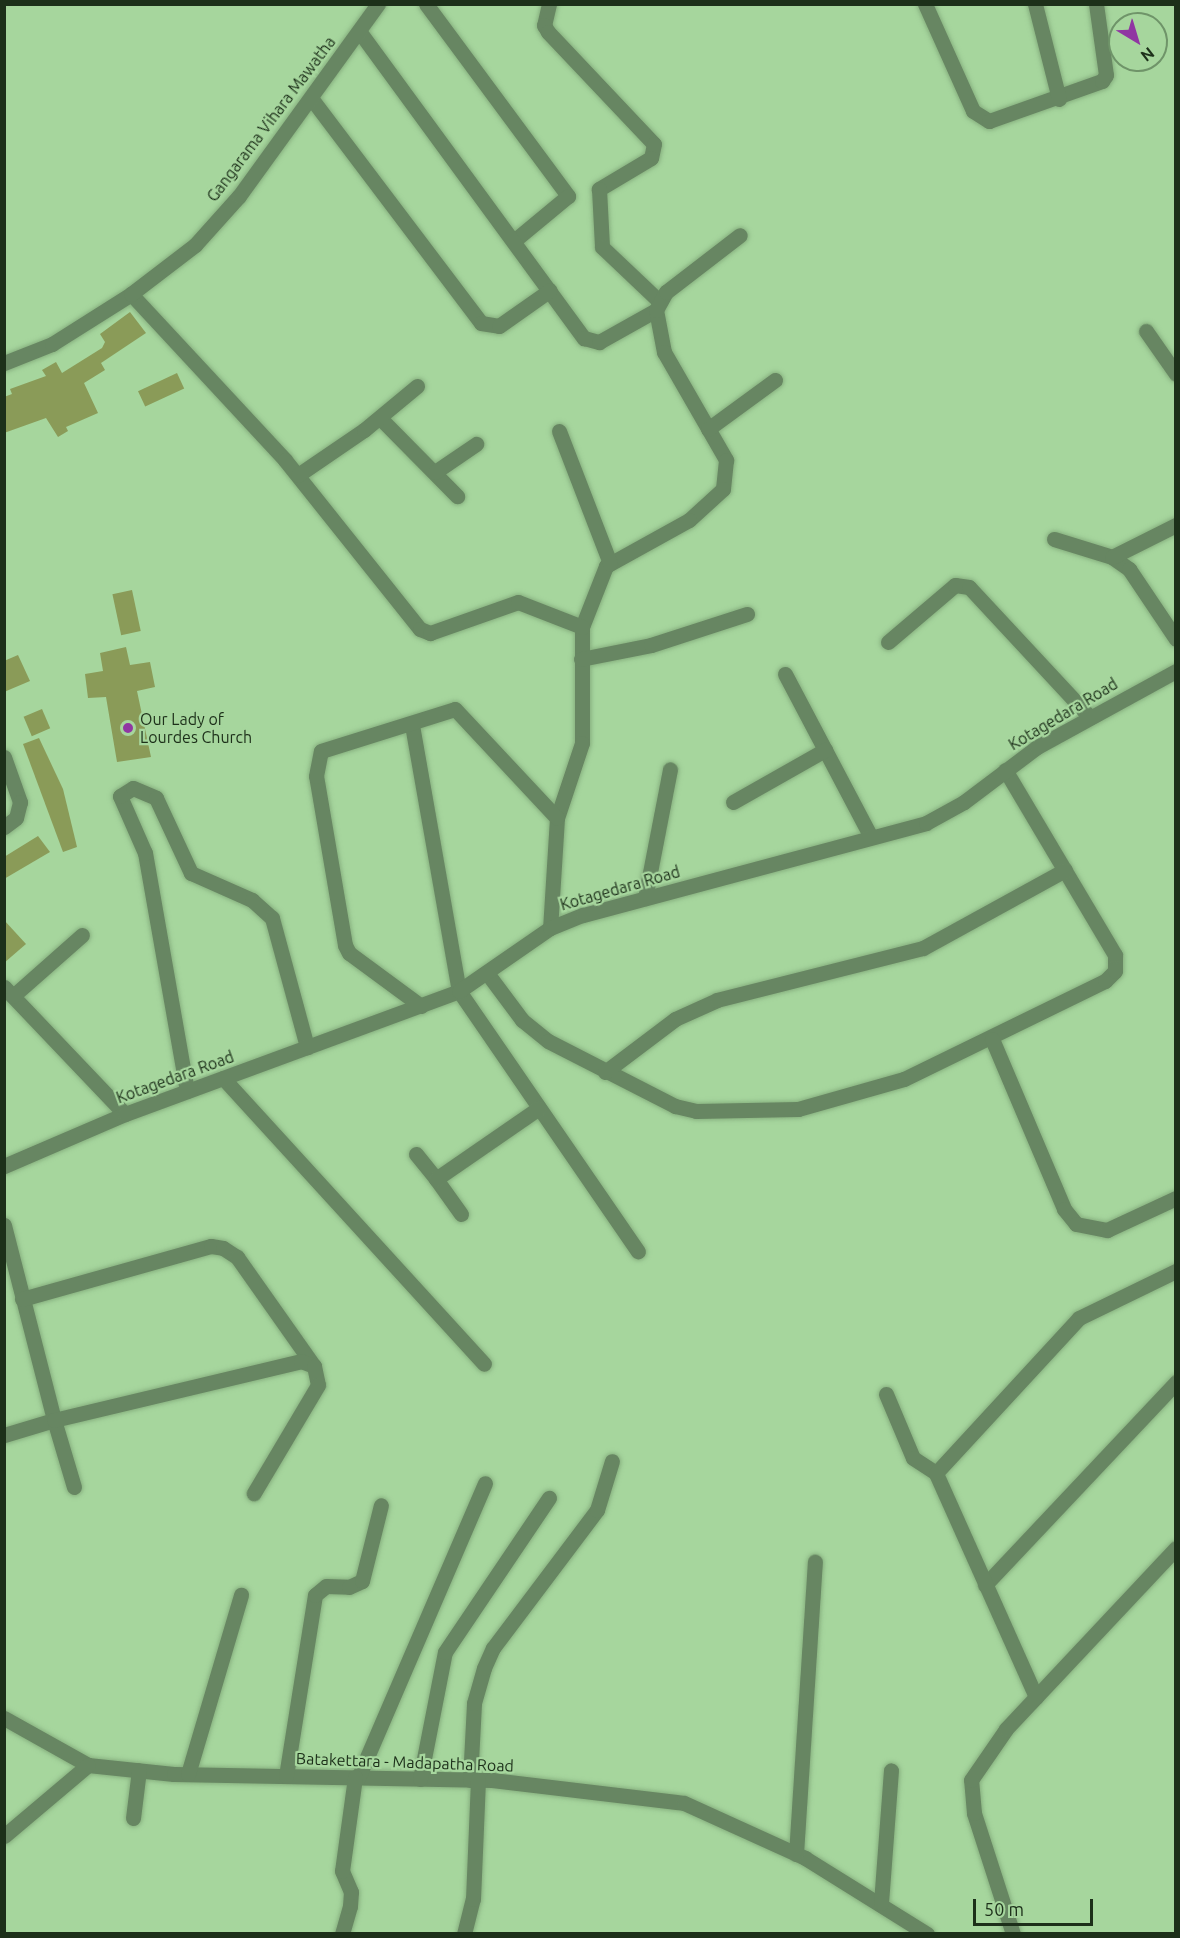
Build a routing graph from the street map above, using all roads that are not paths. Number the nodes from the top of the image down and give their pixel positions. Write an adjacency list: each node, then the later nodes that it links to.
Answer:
1 (426, 4): 11 (street)
2 (549, 4): 14 (street)
3 (925, 4): 9 (street)
4 (1035, 4): 9 (street)
5 (1096, 4): 9 (street)
6 (378, 5): 7 (street, Gangarama Vihara Mawatha)
7 (359, 31): 8 (street, Gangarama Vihara Mawatha); 11 (street)
8 (311, 98): 12 (street); 13 (street, Gangarama Vihara Mawatha)
9 (1059, 99)
10 (740, 235): 14 (street)
11 (515, 240): 12 (street)
12 (550, 290): 14 (street)
13 (131, 294): 16 (street, Gangarama Vihara Mawatha); 25 (street)
14 (658, 306): 21 (street)
15 (1146, 331): 17 (street)
16 (4, 363)
17 (1176, 374)
18 (775, 380): 21 (street)
19 (417, 386): 20 (street)
20 (380, 418): 24 (street); 25 (street)
21 (708, 429): 30 (street)
22 (559, 431): 30 (street)
23 (476, 444): 24 (street)
24 (435, 472): 26 (street)
25 (298, 475): 32 (street)
26 (457, 496)
27 (1176, 525): 29 (street)
28 (1054, 539): 29 (street)
29 (1112, 557): 33 (street)
30 (610, 563): 32 (street)
31 (747, 614): 35 (street)
32 (582, 627): 35 (street)
33 (1176, 639)
34 (888, 642): 38 (street)
35 (581, 659): 45 (street)
36 (1176, 671): 38 (street, Kotagedara Road)
37 (786, 674): 40 (street)
38 (1090, 717): 43 (street, Kotagedara Road)
39 (412, 725): 45 (street); 54 (street); 55 (street)
40 (825, 750): 44 (street); 47 (street)
41 (4, 757): 46 (street)
42 (670, 769): 49 (street)
43 (1005, 770): 47 (street, Kotagedara Road); 48 (street)
44 (733, 802)
45 (557, 818): 50 (street)
46 (4, 827)
47 (871, 837): 49 (street, Kotagedara Road)
48 (1065, 870): 56 (street); 58 (street)
49 (645, 898): 50 (street, Kotagedara Road)
50 (550, 928): 52 (street, Kotagedara Road)
51 (82, 935): 53 (street)
52 (487, 973): 54 (street, Kotagedara Road); 58 (street)
53 (9, 992): 62 (street)
54 (459, 992): 55 (street, Kotagedara Road); 61 (street)
55 (421, 1005): 57 (street, Kotagedara Road)
56 (992, 1039): 58 (street); 66 (street)
57 (307, 1047): 59 (street, Kotagedara Road); 60 (street)
58 (605, 1072)
59 (223, 1078): 60 (street, Kotagedara Road); 72 (street)
60 (187, 1091): 62 (street, Kotagedara Road)
61 (539, 1108): 65 (street); 69 (street)
62 (125, 1114): 64 (street, Kotagedara Road)
63 (416, 1154): 65 (street)
64 (4, 1166)
65 (436, 1179): 67 (street)
66 (1176, 1198)
67 (461, 1214)
68 (4, 1225): 71 (street)
69 (638, 1251)
70 (1176, 1271): 79 (street)
71 (22, 1299): 73 (street); 76 (street)
72 (484, 1364)
73 (314, 1366): 76 (street); 82 (street)
74 (1176, 1382): 87 (street)
75 (886, 1394): 79 (street)
76 (54, 1420): 77 (street); 81 (street)
77 (4, 1435)
78 (612, 1461): 98 (street)
79 (936, 1473): 87 (street)
80 (485, 1483): 96 (street)
81 (74, 1488)
82 (254, 1493)
83 (549, 1498): 97 (street)
84 (381, 1505): 95 (street)
85 (1176, 1548): 89 (street)
86 (815, 1562): 101 (street)
87 (985, 1585): 89 (street)
88 (240, 1596): 94 (street)
89 (1036, 1697): 106 (street)
90 (4, 1718): 91 (street, Batakettara - Madapatha Road)
91 (88, 1765): 92 (street, Batakettara - Madapatha Road); 100 (street)
92 (139, 1770): 94 (street, Batakettara - Madapatha Road); 99 (street)
93 (891, 1770): 102 (street)
94 (188, 1774): 95 (street, Batakettara - Madapatha Road)
95 (286, 1776): 96 (street, Batakettara - Madapatha Road)
96 (356, 1778): 97 (street, Batakettara - Madapatha Road); 103 (street)
97 (420, 1779): 98 (street, Batakettara - Madapatha Road)
98 (474, 1780): 101 (street, Batakettara - Madapatha Road); 104 (street)
99 (133, 1818)
100 (4, 1836)
101 (796, 1854): 102 (street, Batakettara - Madapatha Road)
102 (881, 1902): 105 (street, Batakettara - Madapatha Road)
103 (342, 1934)
104 (464, 1934)
105 (927, 1934)
106 (1013, 1934)

